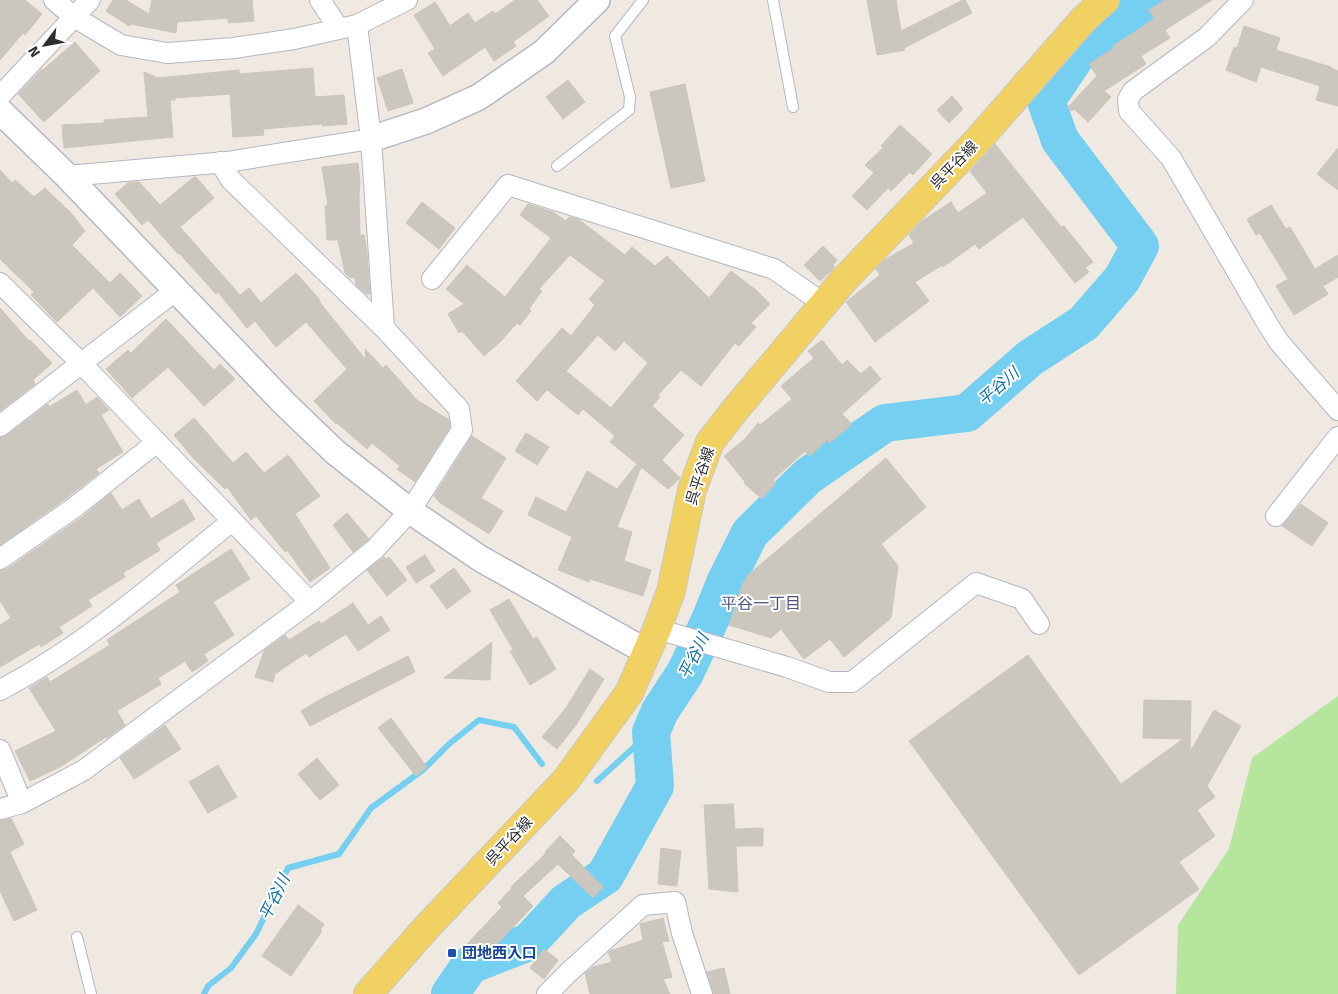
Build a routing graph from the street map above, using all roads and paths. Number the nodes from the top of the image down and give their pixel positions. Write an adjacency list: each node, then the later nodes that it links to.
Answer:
1 (54, 0): 10 (street)
2 (90, 0): 10 (street)
3 (320, 0): 11 (street)
4 (407, 0): 11 (street)
5 (597, 0): 15 (street)
6 (643, 0): 17 (lane)
7 (773, 0): 13 (lane)
8 (1105, 0): 22 (main road, 呉平谷線)
9 (1243, 0): 25 (street)
10 (74, 17): 11 (street); 12 (street)
11 (348, 27): 15 (street)
12 (0, 96)
13 (793, 106)
14 (0, 111): 18 (street)
15 (372, 139): 16 (street); 23 (street)
16 (220, 162): 18 (street); 23 (street)
17 (557, 166)
18 (67, 176): 21 (street)
19 (432, 279): 22 (street)
20 (0, 283): 24 (street)
21 (176, 291): 24 (street); 29 (street)
22 (824, 304): 35 (main road, 呉平谷線)
23 (384, 328): 29 (street)
24 (81, 363): 26 (street); 28 (street)
25 (1338, 410)
26 (0, 426)
27 (1338, 437): 30 (street)
28 (156, 442): 31 (street); 32 (street)
29 (410, 511): 33 (street); 35 (street)
30 (1276, 516)
31 (232, 521): 33 (street); 36 (street)
32 (0, 559)
33 (310, 602): 38 (street)
34 (1039, 624): 35 (street)
35 (652, 640): 42 (main road, 呉平谷線)
36 (0, 690)
37 (0, 750): 38 (street)
38 (22, 803): 39 (street)
39 (0, 809)
40 (77, 937): 41 (lane)
41 (91, 994)
42 (368, 994)
43 (547, 994): 44 (street)
44 (702, 994)

